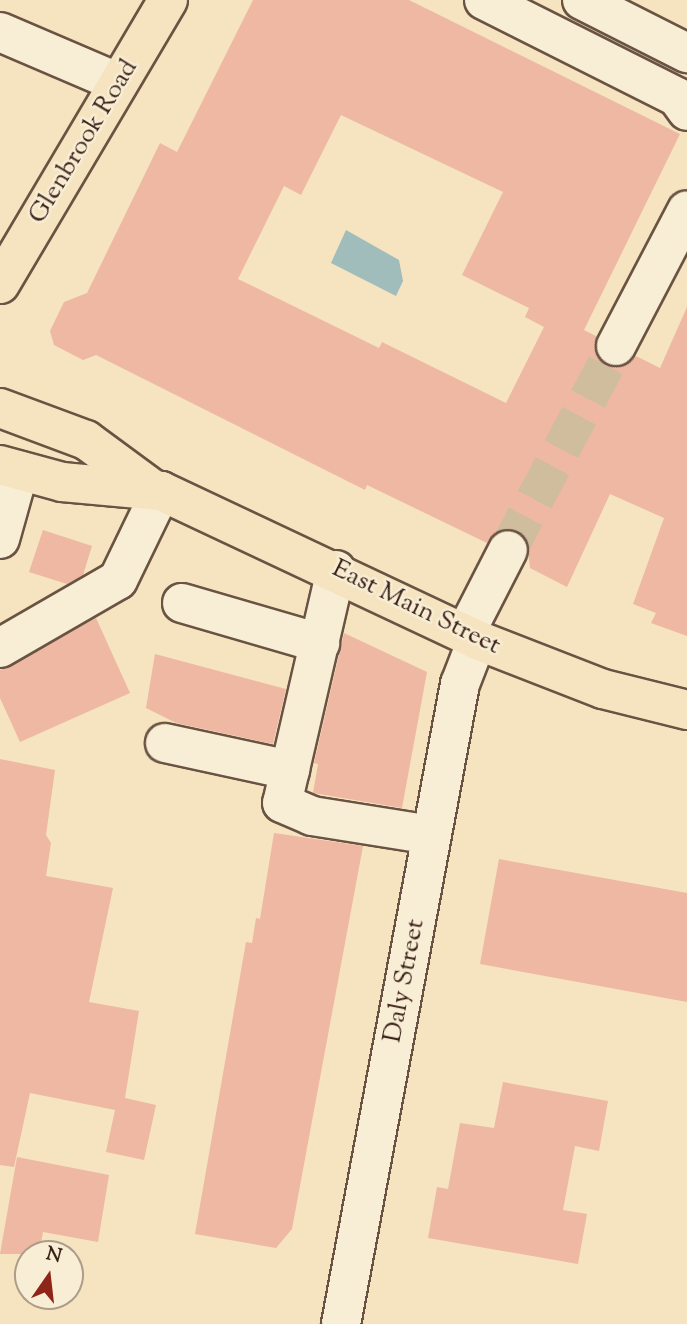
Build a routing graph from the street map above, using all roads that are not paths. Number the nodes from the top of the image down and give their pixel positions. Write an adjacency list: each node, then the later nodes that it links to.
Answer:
1 (168, 0): 6 (main road, Glenbrook Road)
2 (484, 0): 7 (street)
3 (582, 0): 5 (street)
4 (0, 32): 6 (street)
5 (687, 53)
6 (119, 83): 9 (main road, Glenbrook Road)
7 (687, 111)
8 (687, 210): 10 (street)
9 (0, 284)
10 (616, 346)
11 (0, 408): 13 (main road, East Main Street)
12 (10, 468): 13 (main road, East Main Street); 14 (street)
13 (156, 489): 16 (main road, East Main Street); 20 (street)
14 (0, 539)
15 (508, 550): 18 (street, Daly Street)
16 (337, 570): 18 (main road, East Main Street); 19 (street)
17 (182, 603): 19 (street)
18 (471, 637): 21 (main road, East Main Street); 24 (street, Daly Street)
19 (320, 643): 23 (street)
20 (0, 648)
21 (687, 710)
22 (165, 743): 23 (street)
23 (290, 770): 24 (street)
24 (432, 835): 25 (street, Daly Street)
25 (341, 1324)

